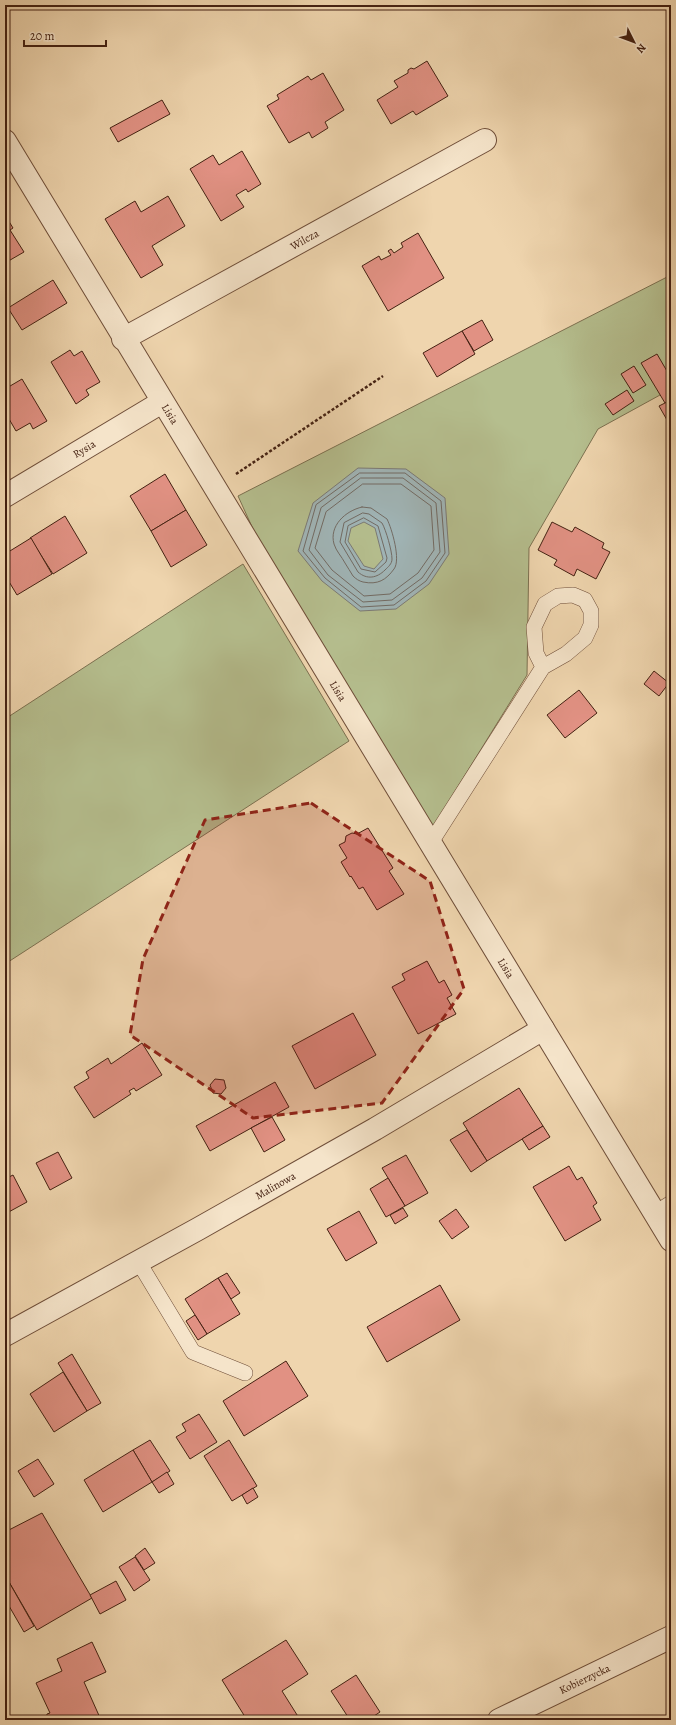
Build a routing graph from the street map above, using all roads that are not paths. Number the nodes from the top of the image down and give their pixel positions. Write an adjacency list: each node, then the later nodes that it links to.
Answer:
1 (485, 140): 3 (street, Wilcza)
2 (5, 141): 3 (street, Lisia)
3 (123, 339): 4 (street, Lisia)
4 (162, 402): 5 (street, Rysia); 7 (street, Lisia)
5 (5, 496)
6 (543, 667): 6 (lane); 7 (lane)
7 (430, 844): 8 (street, Lisia)
8 (542, 1029): 9 (street, Lisia); 11 (street, Malinowa)
9 (663, 1208): 10 (street, Lisia)
10 (671, 1240)
11 (138, 1261): 12 (street, Malinowa); 13 (lane)
12 (5, 1335)
13 (245, 1373)
14 (671, 1637): 15 (street, Kobierzycka)
15 (499, 1720)

